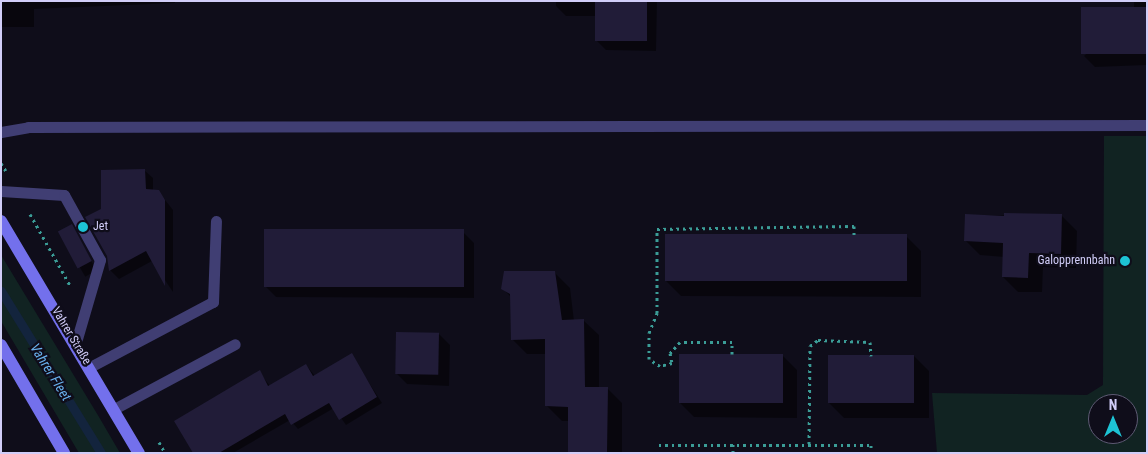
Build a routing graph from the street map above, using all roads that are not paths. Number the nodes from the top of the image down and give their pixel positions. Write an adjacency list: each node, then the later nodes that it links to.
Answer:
1 (1147, 125): 2 (lane)
2 (1, 132)
3 (1, 191): 6 (lane)
4 (1, 221): 6 (main road, Vahrer Straße)
5 (216, 221): 9 (lane)
6 (76, 342): 9 (main road, Vahrer Straße)
7 (1, 344): 11 (main road)
8 (235, 344): 10 (lane)
9 (90, 367): 10 (main road, Vahrer Straße)
10 (114, 409): 12 (main road, Vahrer Straße)
11 (64, 453)
12 (139, 453)

